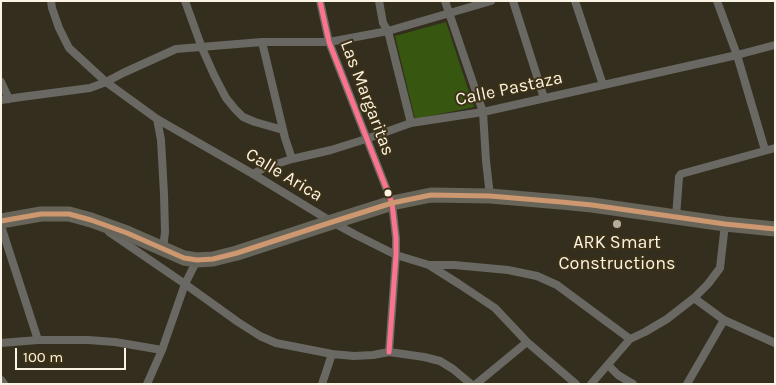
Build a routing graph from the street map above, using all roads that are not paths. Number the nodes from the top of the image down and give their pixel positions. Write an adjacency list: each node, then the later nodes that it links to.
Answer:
1 (52, 1): 18 (street, Calle Arica)
2 (185, 1): 15 (street)
3 (320, 1): 13 (street, Las Margaritas)
4 (379, 1): 11 (street)
5 (445, 1): 10 (street)
6 (491, 1): 10 (street)
7 (513, 1): 20 (street)
8 (575, 1): 19 (street)
9 (718, 1): 16 (street)
10 (449, 13): 11 (street); 22 (street)
11 (388, 32): 13 (street); 24 (street)
12 (262, 42): 13 (street); 15 (street); 25 (street)
13 (329, 42): 26 (street, Las Margaritas)
14 (775, 45): 16 (street, Calle Pastaza)
15 (202, 48): 18 (street); 25 (street)
16 (737, 55): 19 (street, Calle Pastaza); 28 (street)
17 (1, 82): 21 (street)
18 (106, 82): 21 (street); 23 (street, Calle Arica)
19 (603, 85): 20 (street, Calle Pastaza)
20 (544, 98): 22 (street, Calle Pastaza)
21 (5, 100)
22 (483, 112): 24 (street, Calle Pastaza); 31 (street)
23 (158, 119): 30 (street, Calle Arica); 40 (street)
24 (411, 124): 26 (street, Calle Pastaza)
25 (283, 130): 29 (street)
26 (366, 139): 29 (street, Calle Pastaza); 32 (street, Las Margaritas)
27 (775, 148): 28 (street)
28 (765, 150): 33 (street)
29 (292, 159): 30 (street, Calle Pastaza)
30 (253, 174): 36 (street, Calle Arica)
31 (490, 196): 32 (highway); 33 (highway)
32 (392, 203): 36 (highway); 41 (street, Las Margaritas)
33 (676, 217): 37 (highway)
34 (91, 220): 35 (highway); 40 (highway); 44 (street)
35 (1, 221)
36 (332, 222): 41 (street, Calle Arica); 42 (highway)
37 (725, 224): 39 (highway); 45 (street)
38 (1, 226): 48 (street)
39 (775, 228)
40 (163, 249): 42 (highway)
41 (396, 255): 43 (street, Calle Arica); 53 (street, Las Margaritas)
42 (197, 260): 44 (street)
43 (429, 265): 47 (street); 49 (street, Calle Arica)
44 (185, 284): 52 (street); 54 (street)
45 (694, 298): 46 (street); 47 (street)
46 (724, 320): 51 (street); 65 (street)
47 (630, 339): 55 (street)
48 (38, 340): 50 (street); 52 (street)
49 (528, 342): 61 (street); 62 (street, Calle Arica)
50 (1, 343)
51 (775, 343)
52 (162, 350): 58 (street)
53 (389, 352): 54 (street); 60 (street)
54 (332, 354): 59 (street)
55 (608, 365): 63 (street); 64 (street)
56 (1, 380): 57 (street)
57 (4, 384)
58 (148, 384)
59 (322, 384)
60 (470, 384)
61 (476, 384)
62 (576, 384)
63 (591, 384)
64 (633, 384)
65 (687, 384)

